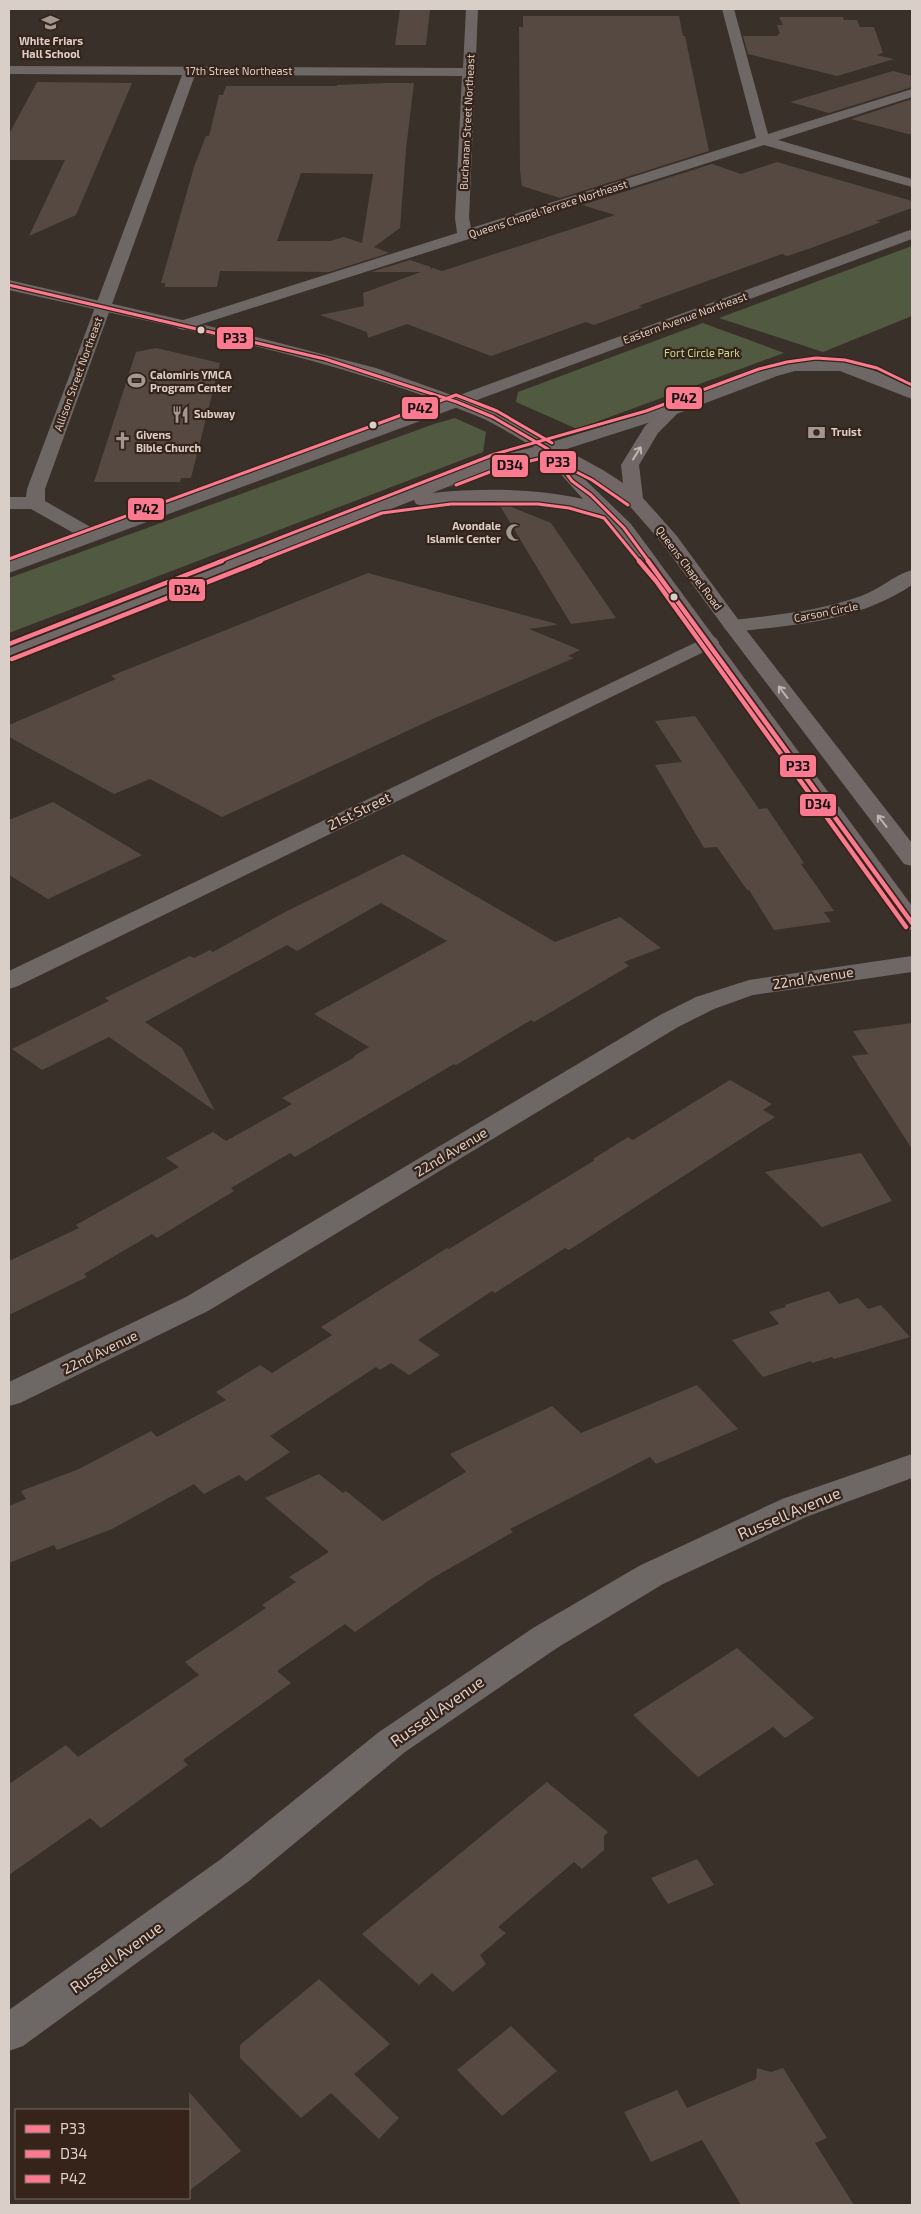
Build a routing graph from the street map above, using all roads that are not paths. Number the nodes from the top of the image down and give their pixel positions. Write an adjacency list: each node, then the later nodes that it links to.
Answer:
1 (472, 9): 5 (street, Buchanan Street Northeast)
2 (728, 9): 7 (street)
3 (9, 70): 4 (street, 17th Street Northeast)
4 (190, 71): 5 (street, 17th Street Northeast); 12 (street, Allison Street Northeast)
5 (469, 72): 10 (street, Buchanan Street Northeast)
6 (912, 93): 7 (street, Queens Chapel Terrace Northeast)
7 (763, 140): 8 (street); 10 (street, Queens Chapel Terrace Northeast)
8 (912, 183)
9 (912, 234): 15 (street, Eastern Avenue Northeast)
10 (465, 235): 13 (street, Queens Chapel Terrace Northeast)
11 (9, 285): 12 (main road, Queens Chapel Road)
12 (102, 307): 13 (main road, Queens Chapel Road); 20 (street, Allison Street Northeast)
13 (183, 325): 15 (main road, Queens Chapel Road)
14 (912, 394): 16 (street)
15 (457, 402): 17 (main road, Queens Chapel Road); 23 (street, Eastern Avenue Northeast)
16 (672, 410): 17 (street); 18 (main road, one-way to 16)
17 (548, 449): 18 (main road, Queens Chapel Road); 21 (main road); 22 (main road)
18 (634, 500): 26 (main road, Queens Chapel Road)
19 (9, 503): 20 (street)
20 (35, 503): 23 (street)
21 (380, 506): 22 (main road); 28 (main road)
22 (608, 511): 27 (main road)
23 (92, 536): 24 (street, Eastern Avenue Northeast)
24 (9, 567)
25 (912, 576): 26 (street, Carson Circle)
26 (733, 626): 29 (main road, Queens Chapel Road, one-way to 26)
27 (709, 642): 30 (main road); 32 (street, 21st Street)
28 (9, 652)
29 (912, 859)
30 (912, 923)
31 (912, 964): 33 (street, 22nd Avenue)
32 (9, 981)
33 (9, 1395)
34 (912, 1466): 35 (street, Russell Avenue)
35 (9, 2033)

